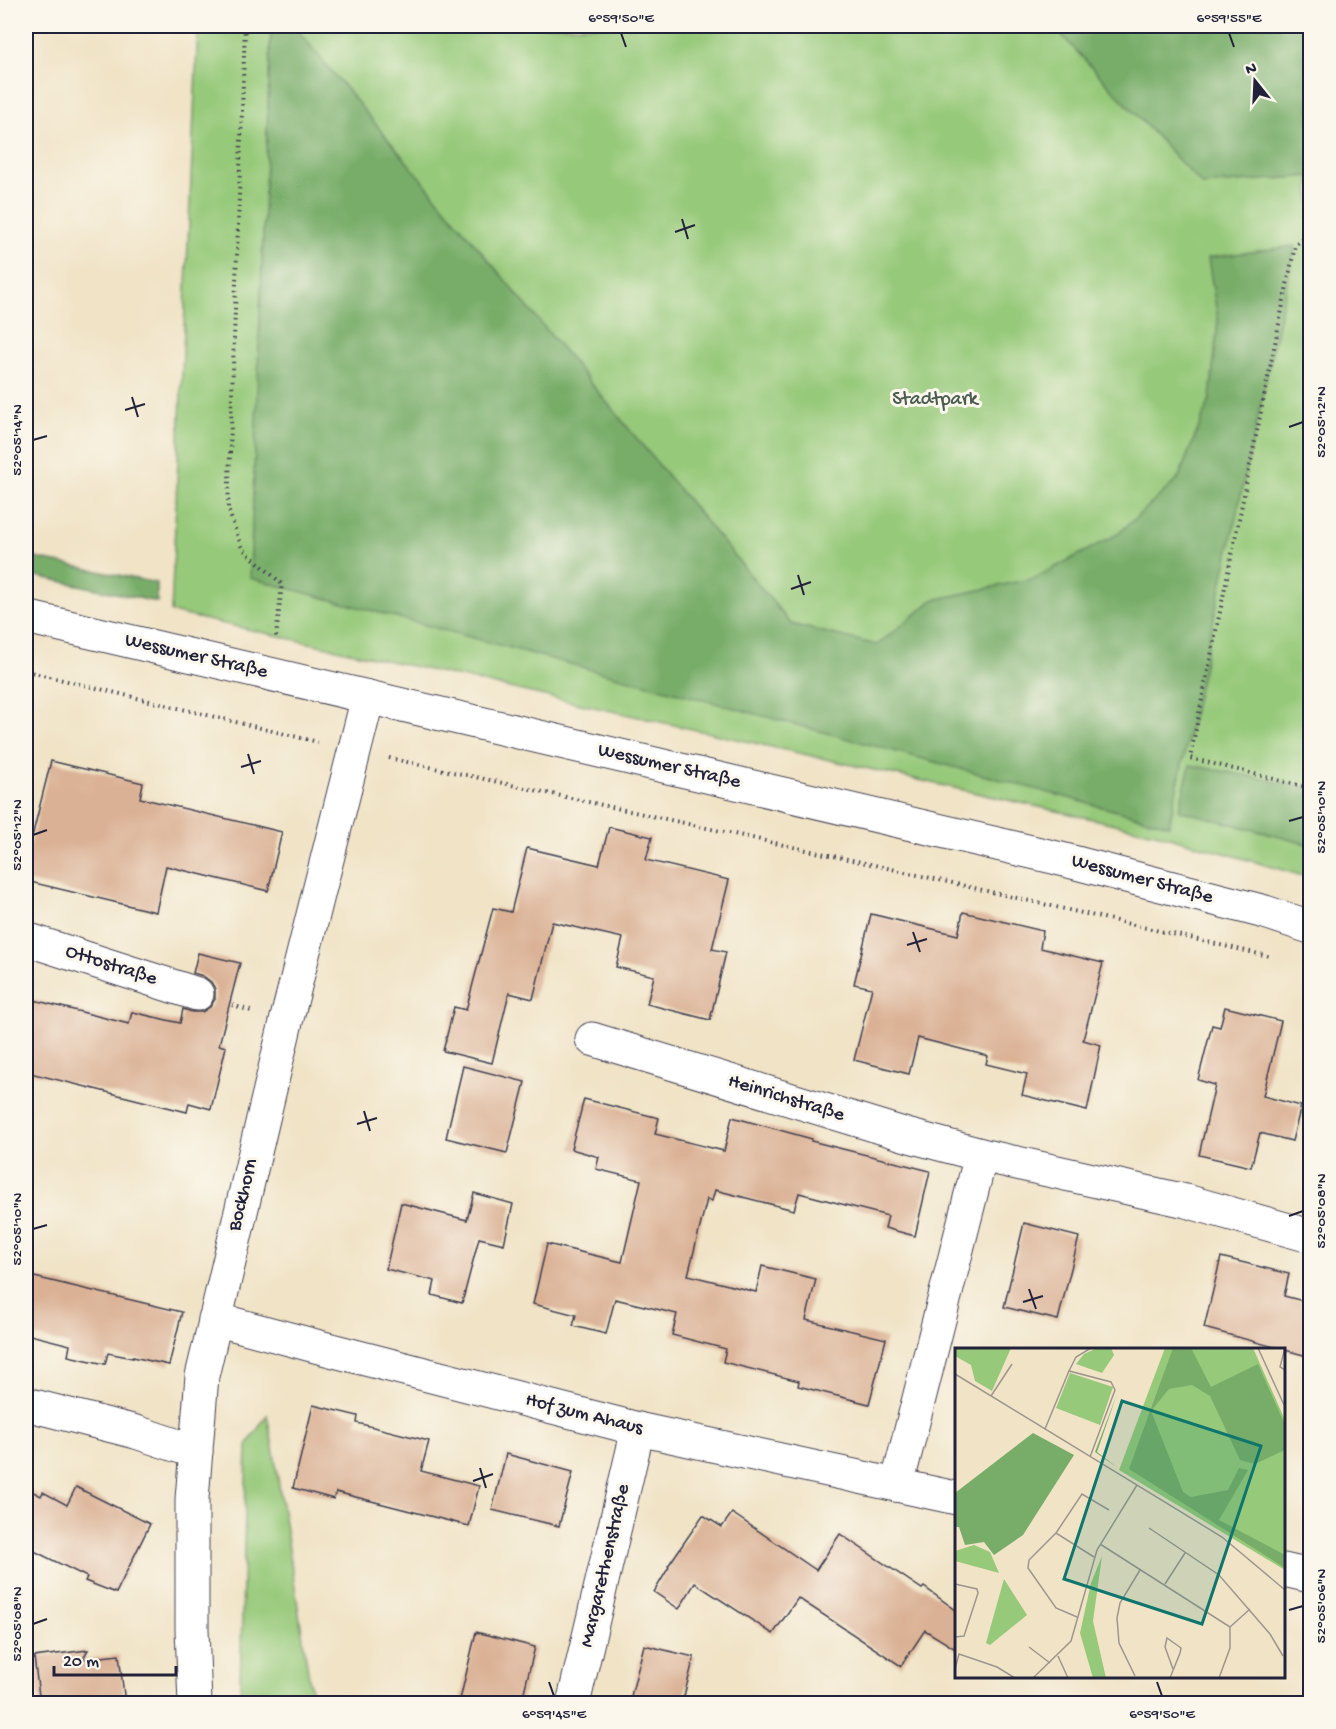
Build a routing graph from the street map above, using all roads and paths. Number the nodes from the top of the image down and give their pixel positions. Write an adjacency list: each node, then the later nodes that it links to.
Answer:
1 (245, 26): 5 (path)
2 (1311, 229): 8 (path)
3 (26, 617): 5 (street, Wessumer Straße)
4 (26, 671): 7 (path)
5 (272, 675): 6 (street, Wessumer Straße)
6 (368, 697): 7 (street, Bockhorn); 9 (street, Wessumer Straße)
7 (353, 750): 11 (path); 13 (street, Bockhorn)
8 (1311, 788)
9 (1311, 927)
10 (26, 939): 12 (street, Ottostraße)
11 (1283, 959)
12 (197, 993): 13 (path)
13 (286, 1022): 17 (street, Bockhorn)
14 (592, 1039): 15 (street, Heinrichstraße)
15 (981, 1155): 16 (street, Heinrichstraße); 21 (street)
16 (1311, 1236)
17 (215, 1319): 19 (street, Hof zum Ahaus); 20 (street, Bockhorn)
18 (26, 1404): 20 (street)
19 (638, 1429): 21 (street, Hof zum Ahaus); 26 (street, Margarethenstraße)
20 (195, 1452): 25 (street, Bockhorn)
21 (897, 1485): 22 (street, Hof zum Ahaus)
22 (955, 1498)
23 (1285, 1570): 24 (street)
24 (1311, 1576)
25 (195, 1704)
26 (573, 1704)

